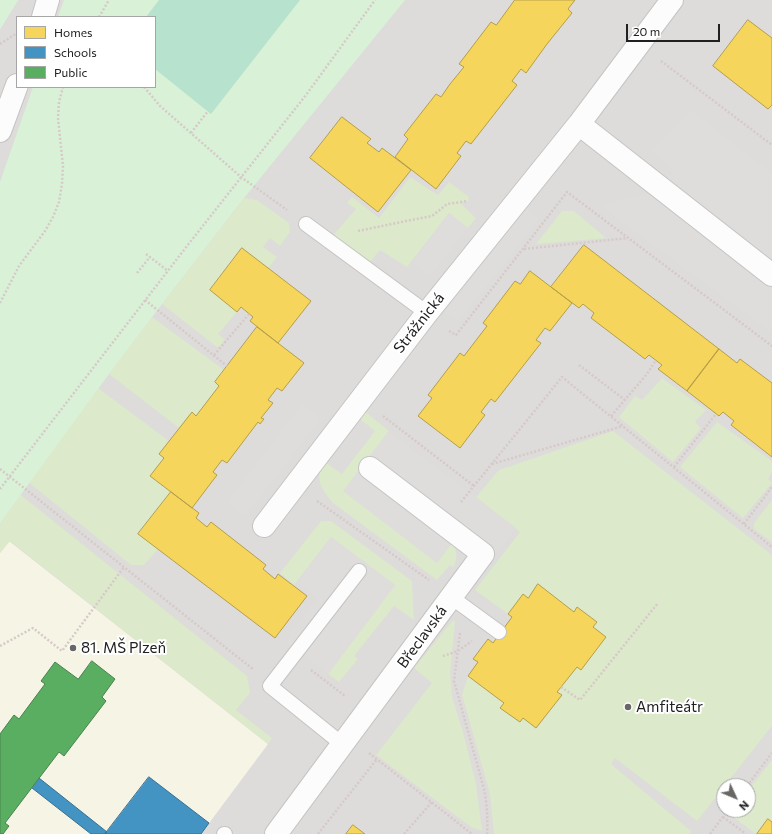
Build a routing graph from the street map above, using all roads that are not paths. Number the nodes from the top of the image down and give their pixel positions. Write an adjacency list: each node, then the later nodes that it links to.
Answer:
1 (48, 0): 3 (street)
2 (672, 0): 5 (street, Strážnická)
3 (43, 16)
4 (16, 88): 6 (street)
5 (579, 124): 8 (street); 9 (street, Strážnická)
6 (0, 131)
7 (306, 224): 9 (lane)
8 (772, 275)
9 (427, 313): 11 (street, Strážnická)
10 (370, 468): 13 (street, Břeclavská)
11 (264, 526)
12 (359, 571): 15 (lane)
13 (451, 596): 14 (lane); 15 (street, Břeclavská)
14 (499, 632)
15 (346, 740): 16 (street, Břeclavská)
16 (276, 834)

